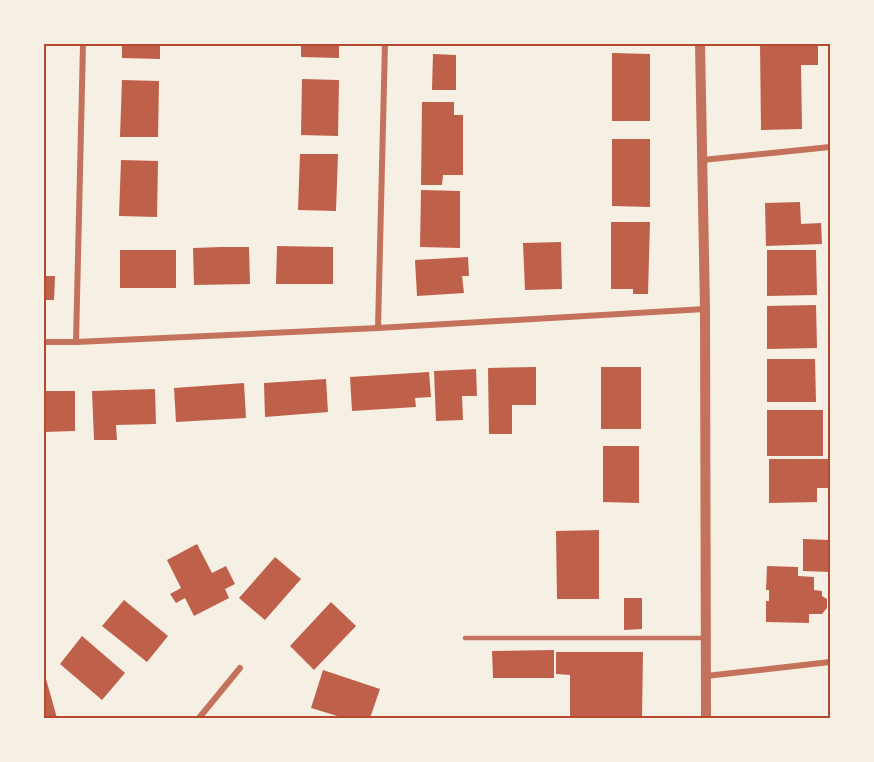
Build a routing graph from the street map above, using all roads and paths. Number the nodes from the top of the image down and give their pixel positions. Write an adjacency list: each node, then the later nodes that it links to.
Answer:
1 (83, 44): 9 (street)
2 (385, 44): 7 (street)
3 (700, 44): 5 (street)
4 (831, 147): 5 (street)
5 (702, 160): 6 (street)
6 (705, 309): 7 (street); 11 (street)
7 (378, 328): 9 (street)
8 (44, 342): 9 (street)
9 (76, 342)
10 (465, 638): 11 (lane)
11 (706, 638): 14 (street)
12 (831, 662): 14 (street)
13 (240, 668): 15 (street)
14 (706, 676): 16 (street)
15 (198, 718)
16 (706, 718)

